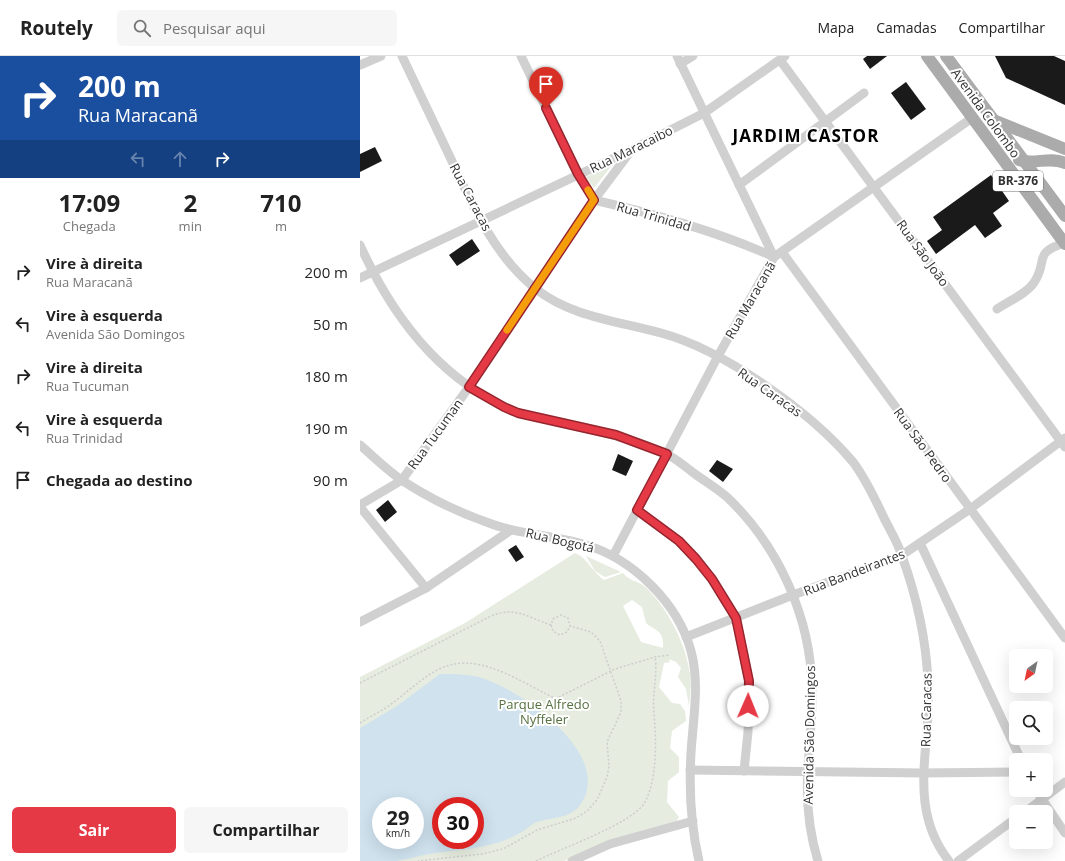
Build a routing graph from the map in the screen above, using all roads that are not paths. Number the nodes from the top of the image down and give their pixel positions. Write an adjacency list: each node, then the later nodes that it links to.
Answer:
1 (380, 56): 9 (street)
2 (402, 56): 24 (street, Rua Caracas)
3 (521, 56): 19 (street)
4 (693, 56): 8 (street)
5 (927, 56): 12 (main road, Avenida Colombo / BR-376)
6 (946, 56): 13 (main road, Avenida Colombo / BR-376)
7 (783, 58): 11 (street, Rua Maracaibo); 14 (street, Rua São João)
8 (679, 60): 11 (street, Rua São Pedro)
9 (360, 65)
10 (864, 93): 14 (street)
11 (704, 113): 16 (street, Rua Maracaibo); 20 (street, Rua São Pedro)
12 (972, 118): 13 (main road); 17 (main road); 21 (street, Rua Maracanã); 26 (main road, Avenida Colombo / BR-376)
13 (992, 119): 15 (main road); 17 (main road, Avenida Colombo / BR-376)
14 (826, 122): 20 (street); 21 (street, Rua São João)
15 (1065, 149)
16 (631, 150): 19 (street, Rua Maracaibo); 22 (street, Rua Tucuman)
17 (1025, 162): 18 (main road); 23 (main road, Avenida Colombo / BR-376)
18 (1065, 163)
19 (578, 174): 22 (street); 24 (street, Rua Maracaibo)
20 (739, 185): 25 (street, Rua São Pedro)
21 (873, 186): 29 (street, Rua Maracanã); 36 (street, Rua São João)
22 (594, 200): 28 (street, Rua Trinidad); 32 (street, Rua Tucuman)
23 (1065, 216)
24 (480, 221): 30 (street, Rua Maracaibo); 32 (street, Rua Caracas)
25 (763, 235): 28 (street); 29 (street, Rua São Pedro)
26 (1065, 243): 33 (street)
27 (360, 245): 30 (street, Avenida São Domingos)
28 (749, 245): 29 (street, Rua Trinidad)
29 (778, 254): 34 (street, Rua Maracanã); 41 (street, Rua São Pedro)
30 (372, 272): 31 (street, Rua Maracaibo); 35 (street, Avenida São Domingos)
31 (360, 278)
32 (535, 289): 34 (street, Rua Caracas); 35 (street, Rua Tucuman)
33 (997, 309)
34 (718, 356): 38 (street, Rua Maracanã); 45 (street, Rua Caracas)
35 (469, 387): 38 (street, Avenida São Domingos); 39 (street, Rua Tucuman)
36 (1064, 442): 41 (street, Rua Bandeirantes)
37 (360, 445): 39 (street, Rua Bogotá)
38 (667, 454): 42 (street, Rua Maracanã); 48 (street, Avenida São Domingos)
39 (402, 480): 40 (street, Rua Tucuman); 43 (street, Rua Bogotá)
40 (360, 506): 47 (street)
41 (970, 509): 44 (street, Rua Bandeirantes); 52 (street, Rua São Pedro)
42 (637, 510): 46 (street, Rua Maracanã); 49 (street)
43 (511, 530): 46 (street, Rua Bogotá); 47 (street)
44 (920, 543): 45 (street, Rua Bandeirantes); 53 (street)
45 (902, 555): 48 (street, Rua Bandeirantes); 58 (street, Rua Caracas)
46 (613, 556): 51 (street, Rua Bogotá)
47 (426, 588): 50 (street)
48 (793, 595): 49 (street, Rua Bandeirantes); 55 (street, Avenida São Domingos)
49 (736, 618): 51 (street, Rua Bandeirantes); 56 (street)
50 (360, 622)
51 (686, 637): 54 (street, Rua Bogotá)
52 (1065, 638)
53 (1018, 753)
54 (690, 770): 56 (street); 63 (street, Rua Bogotá)
55 (807, 770): 56 (street); 58 (street); 68 (street, Avenida São Domingos)
56 (744, 771)
57 (1009, 772): 58 (street)
58 (923, 773): 69 (street, Rua Caracas)
59 (1065, 782): 61 (street)
60 (1040, 797): 61 (street)
61 (1041, 800): 62 (street); 65 (street)
62 (1034, 805)
63 (693, 821): 66 (street); 67 (street, Rua Bogotá)
64 (1009, 823): 70 (street)
65 (1065, 832)
66 (572, 861)
67 (698, 861)
68 (818, 861)
69 (949, 861)
70 (958, 861)

